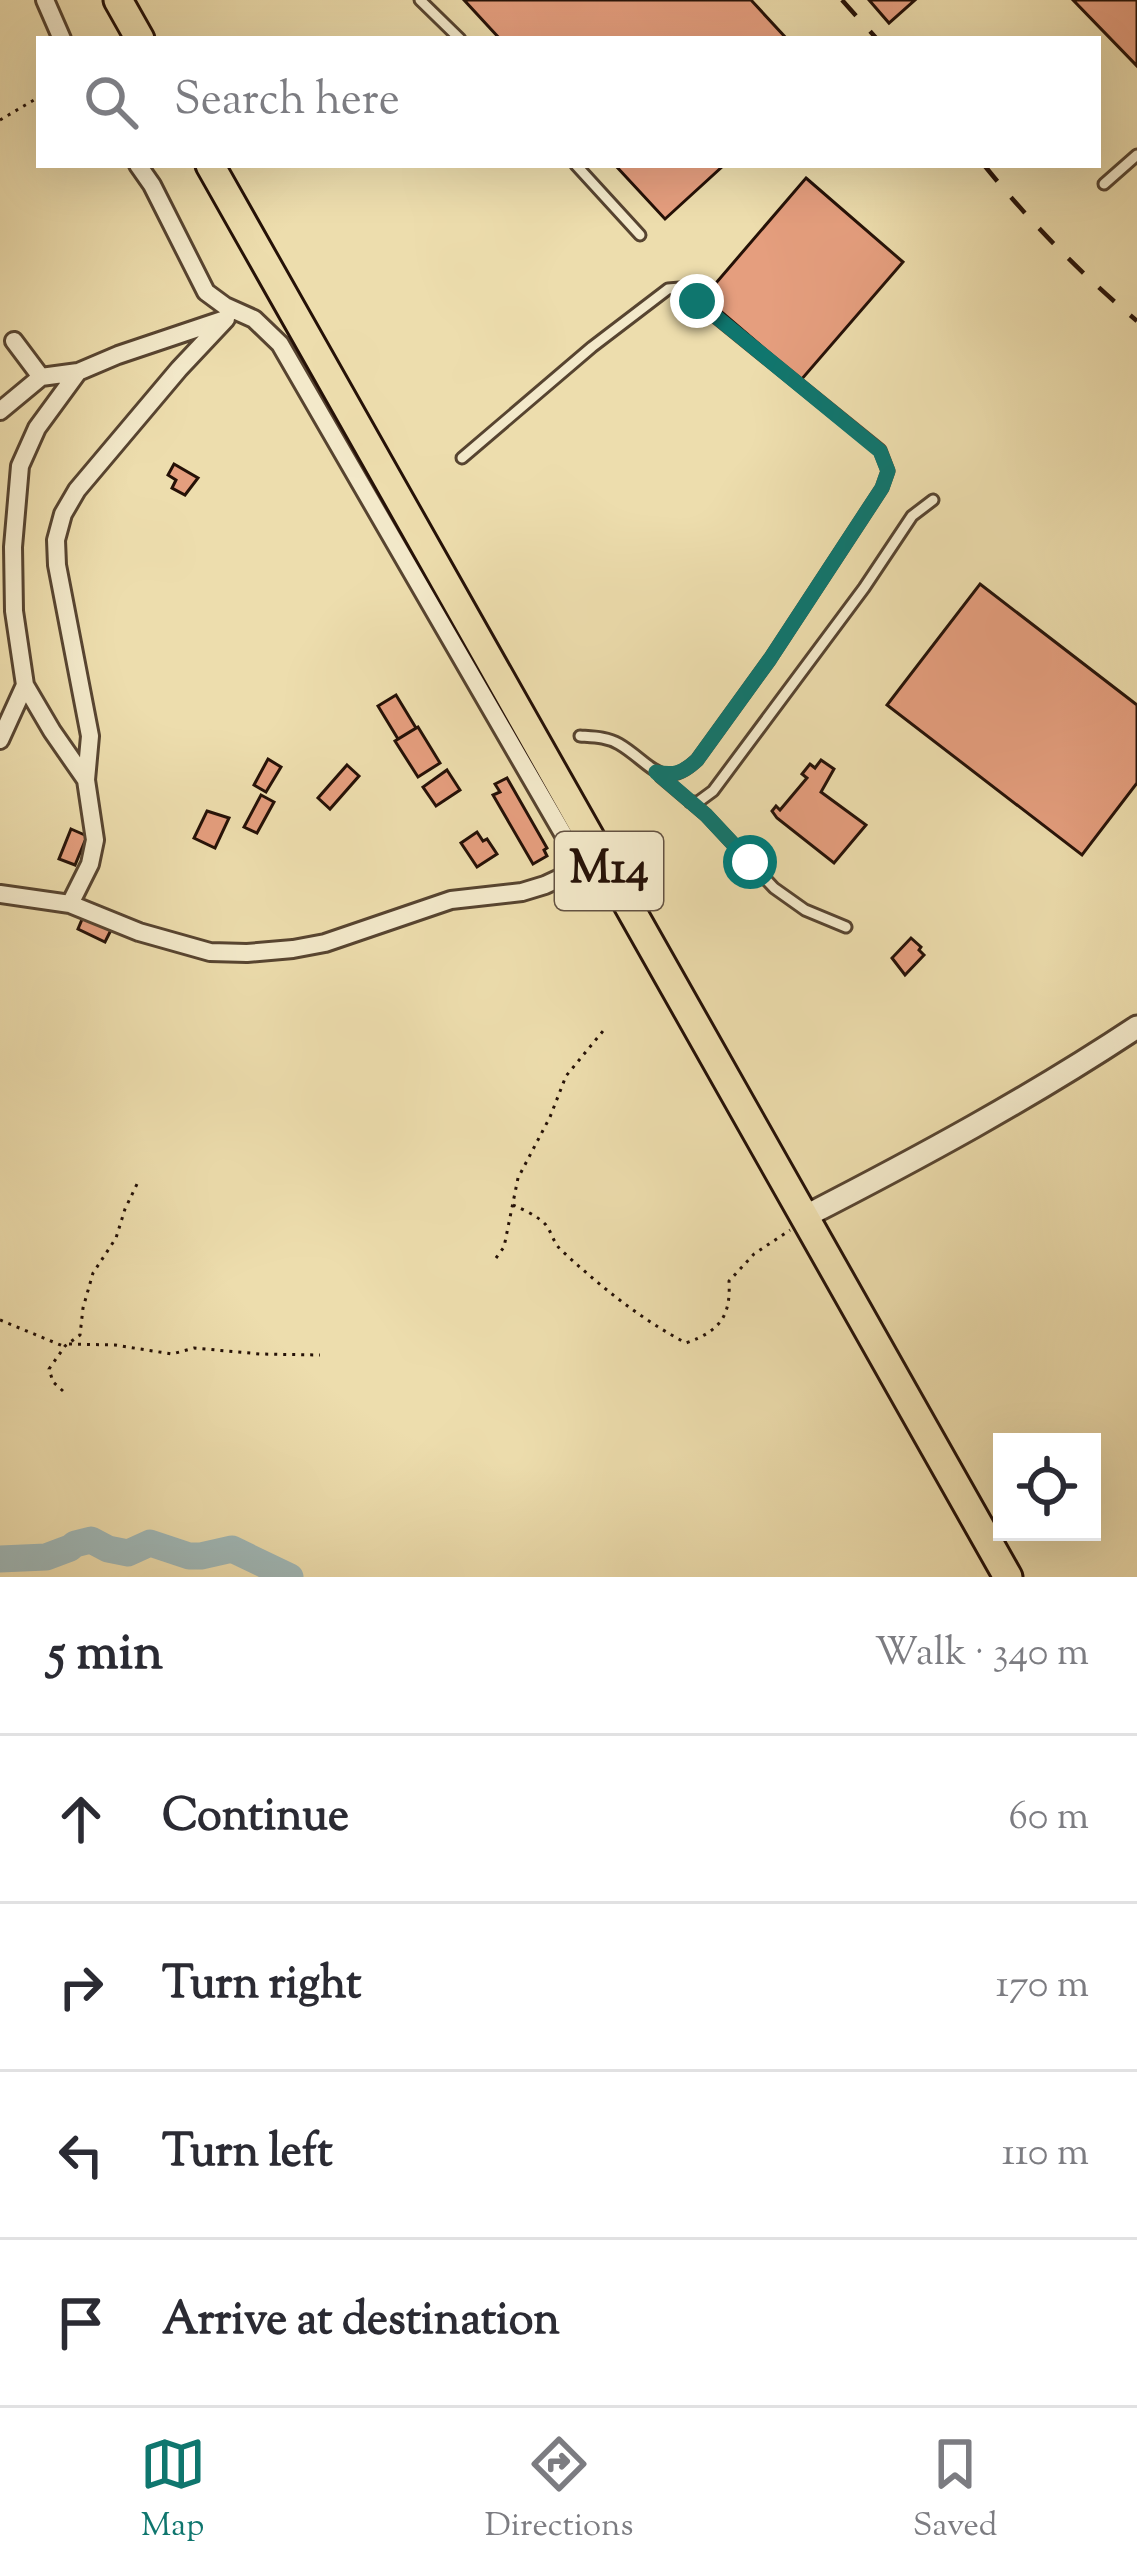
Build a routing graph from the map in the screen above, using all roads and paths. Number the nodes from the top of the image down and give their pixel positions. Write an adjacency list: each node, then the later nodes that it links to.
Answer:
1 (45, 0): 4 (street)
2 (118, 0): 5 (highway)
3 (420, 0): 6 (lane)
4 (61, 36)
5 (138, 36)
6 (457, 36)
7 (36, 99): 8 (path)
8 (0, 120)
9 (1137, 155): 13 (lane)
10 (140, 168): 16 (street)
11 (579, 168): 14 (lane)
12 (222, 171): 17 (highway, M14)
13 (1104, 184)
14 (640, 235)
15 (226, 319): 16 (street); 19 (street); 29 (street)
16 (254, 319): 17 (street); 31 (street)
17 (298, 321): 31 (highway, M14)
18 (14, 341): 20 (street)
19 (78, 372): 20 (street); 24 (street)
20 (41, 377): 21 (street)
21 (0, 411)
22 (462, 458): 28 (lane)
23 (933, 500): 30 (lane)
24 (7, 547): 25 (street)
25 (26, 685): 27 (street); 29 (street)
26 (580, 736): 28 (lane)
27 (0, 740)
28 (656, 772): 30 (lane)
29 (86, 780): 33 (street)
30 (690, 802): 34 (lane)
31 (592, 863): 33 (street); 39 (highway, M14)
32 (0, 894): 33 (street)
33 (70, 904)
34 (846, 927)
35 (1137, 1027): 39 (street)
36 (603, 1030): 38 (path)
37 (140, 1180): 42 (path)
38 (513, 1205): 39 (path); 40 (path)
39 (804, 1216): 45 (highway, M14)
40 (496, 1258)
41 (0, 1320): 42 (path)
42 (67, 1345): 43 (path); 44 (path)
43 (320, 1355)
44 (64, 1391)
45 (1008, 1577)

